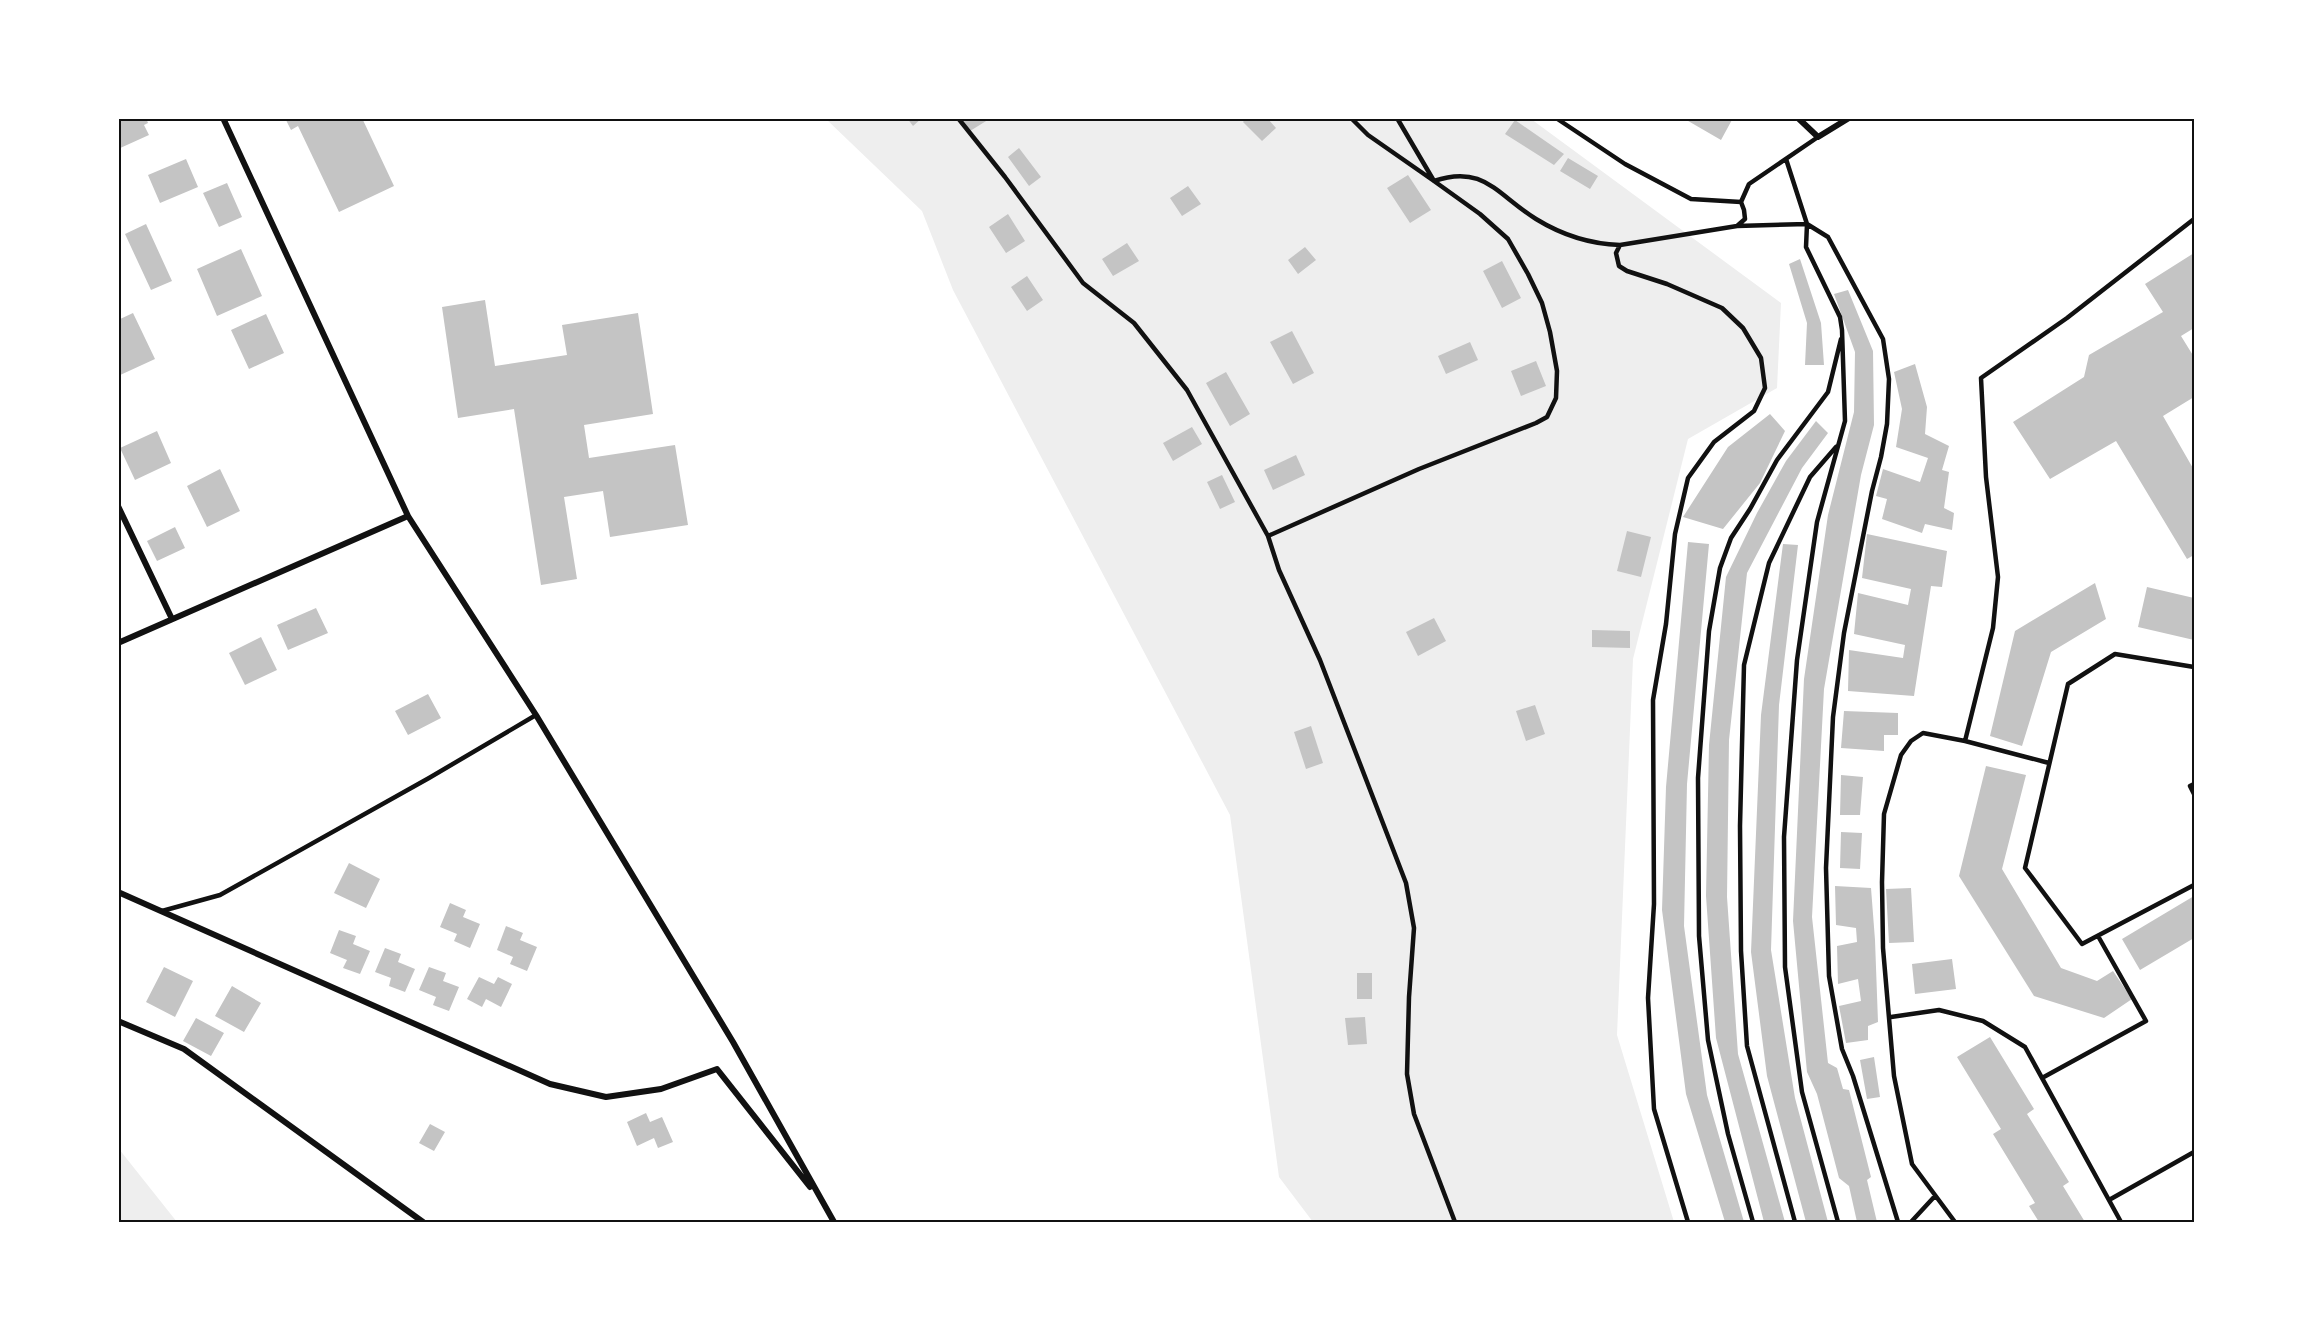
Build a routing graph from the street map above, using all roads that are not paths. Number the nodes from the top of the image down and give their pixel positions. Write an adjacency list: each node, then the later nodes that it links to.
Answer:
1 (223, 118): 19 (street)
2 (958, 118): 20 (lane)
3 (1351, 118): 10 (lane)
4 (1397, 118): 10 (lane)
5 (1556, 118): 11 (lane)
6 (1798, 118): 8 (street)
7 (1849, 118): 8 (street)
8 (1818, 137): 9 (lane)
9 (1786, 159): 11 (lane); 13 (lane)
10 (1434, 181): 15 (lane); 20 (lane)
11 (1741, 202): 14 (lane)
12 (2194, 219): 25 (lane)
13 (1807, 224): 14 (lane); 16 (lane); 47 (lane)
14 (1737, 226): 15 (lane)
15 (1620, 245): 43 (lane)
16 (1842, 330): 17 (lane); 44 (lane)
17 (1838, 444): 45 (lane); 46 (lane)
18 (118, 506): 21 (street)
19 (408, 516): 21 (street); 24 (street)
20 (1268, 536): 42 (lane)
21 (172, 619): 22 (street)
22 (118, 643)
23 (2194, 667): 26 (lane)
24 (536, 715): 31 (lane); 39 (street)
25 (1965, 741): 26 (lane); 33 (lane)
26 (2049, 763): 32 (lane)
27 (2194, 784): 28 (lane)
28 (2194, 794)
29 (2194, 885): 32 (lane)
30 (118, 892): 31 (street)
31 (162, 911): 39 (street)
32 (2098, 936): 35 (lane)
33 (1891, 1017): 35 (lane); 37 (lane)
34 (118, 1021): 40 (street)
35 (2042, 1078): 38 (lane)
36 (2194, 1152): 38 (lane)
37 (1935, 1196): 48 (lane); 49 (lane)
38 (2109, 1200): 50 (lane)
39 (823, 1203): 41 (street)
40 (423, 1222)
41 (834, 1222)
42 (1455, 1222)
43 (1688, 1222)
44 (1753, 1222)
45 (1795, 1222)
46 (1838, 1222)
47 (1898, 1222)
48 (1911, 1222)
49 (1955, 1222)
50 (2121, 1222)

